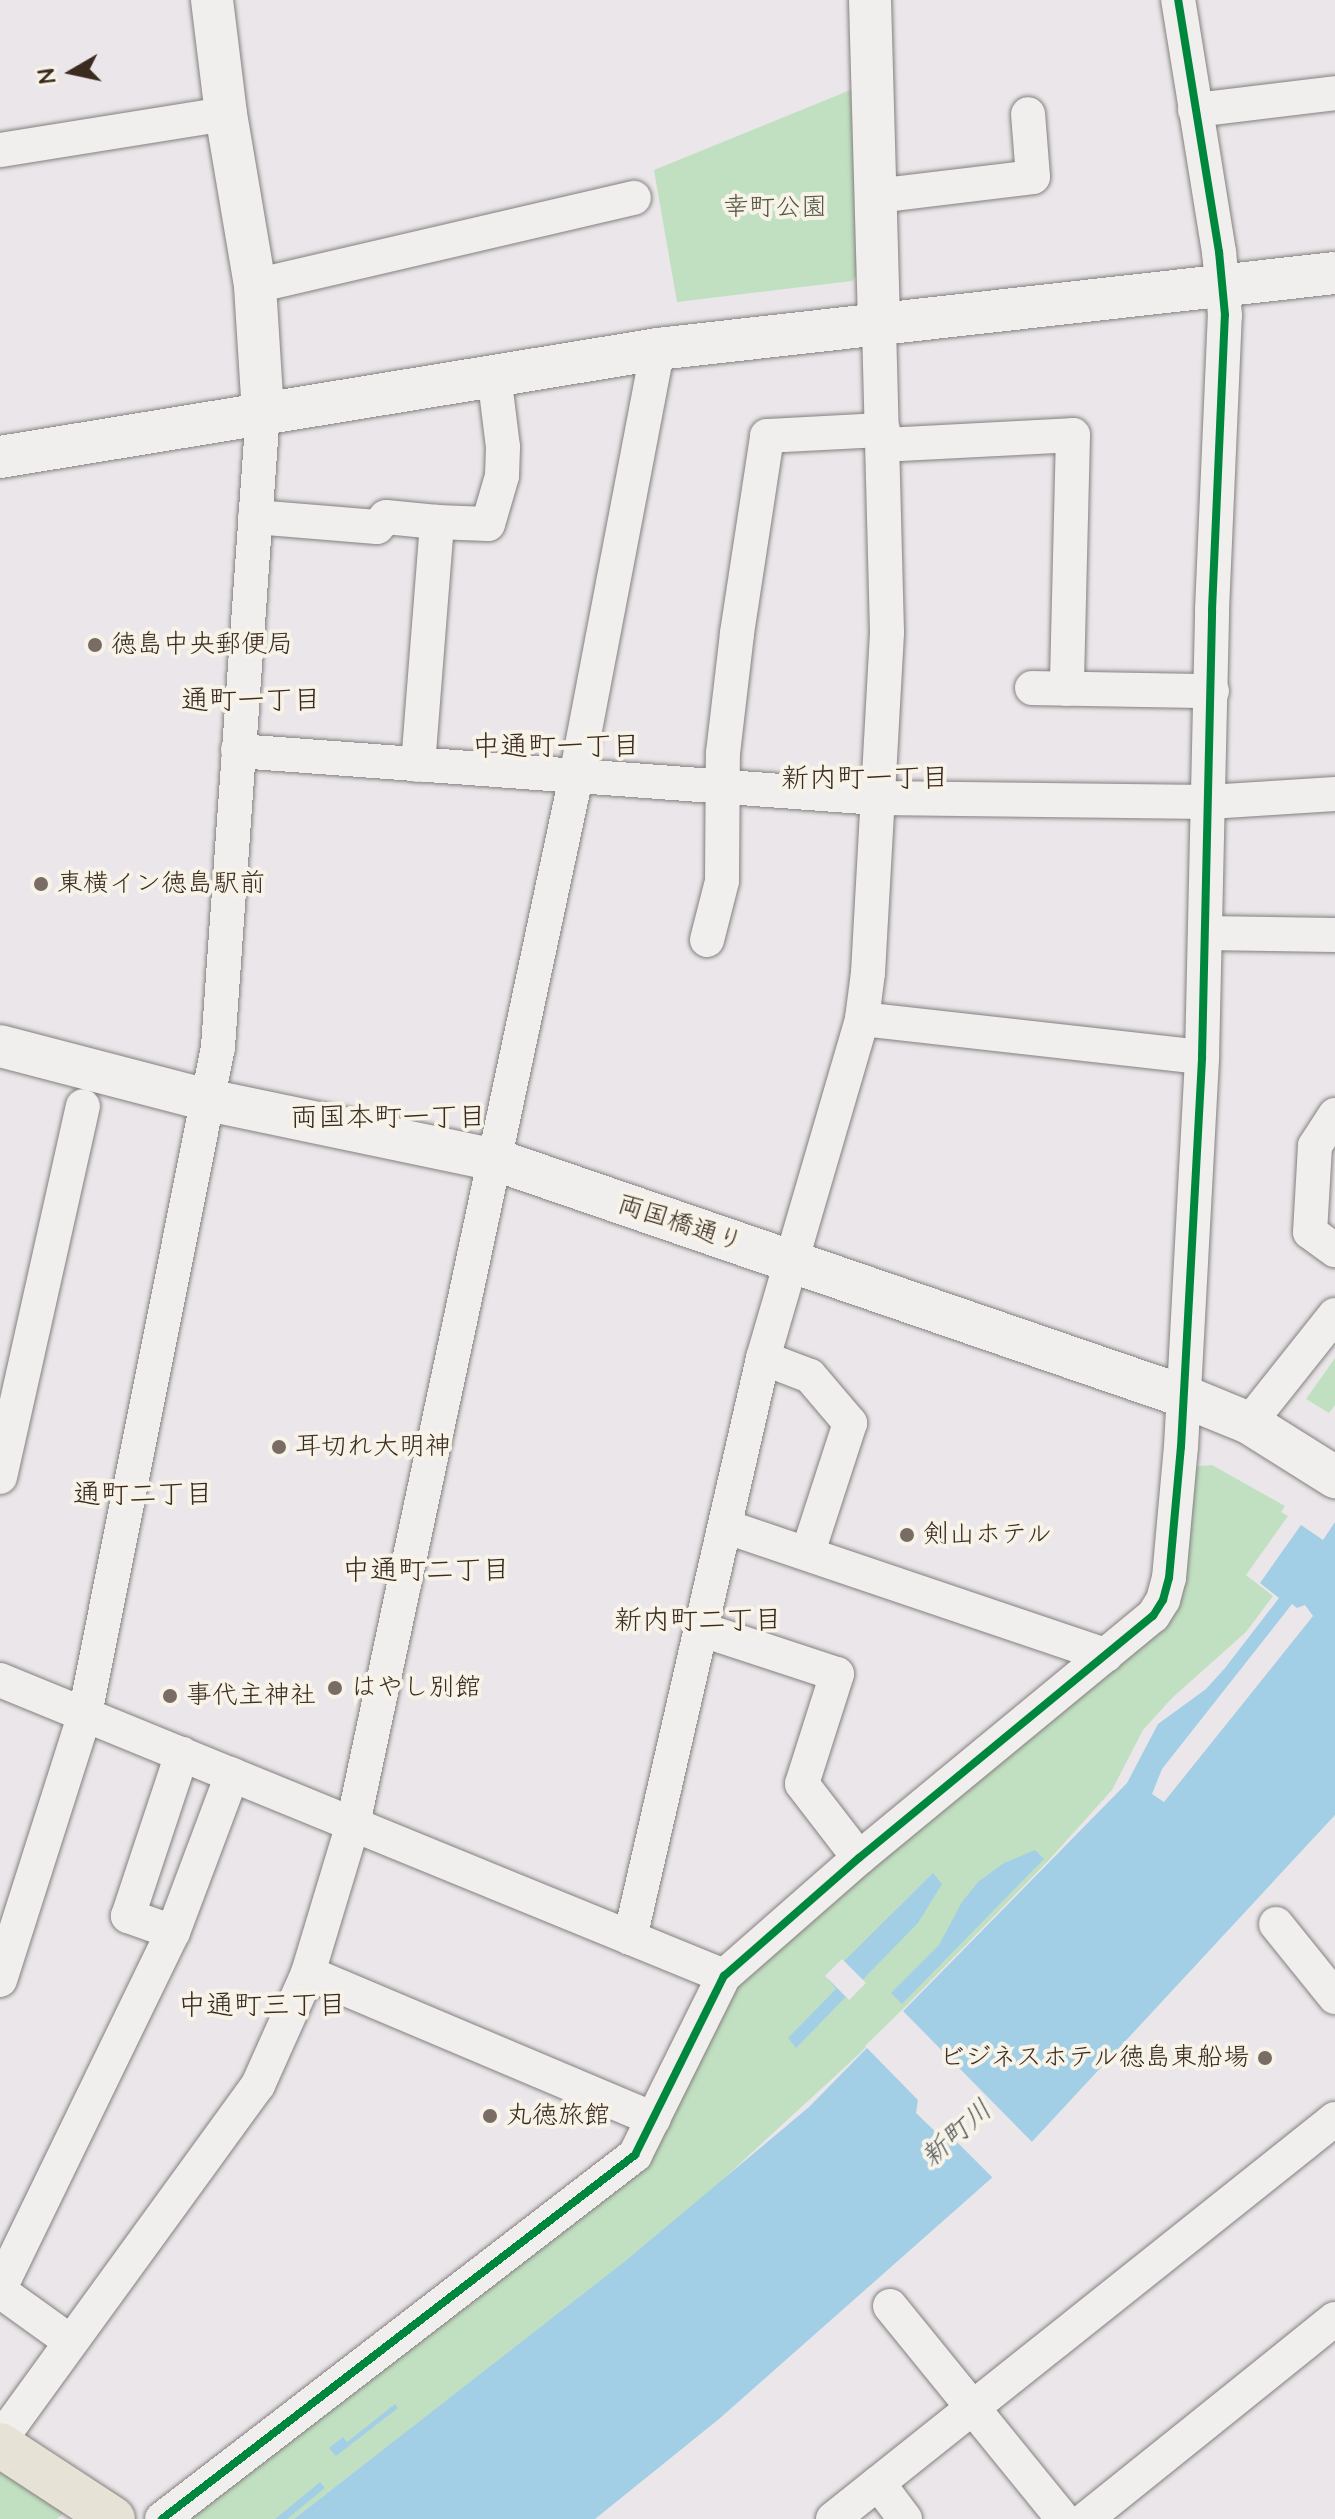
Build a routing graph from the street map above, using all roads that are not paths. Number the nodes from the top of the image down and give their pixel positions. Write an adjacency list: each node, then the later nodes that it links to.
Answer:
1 (212, 0): 6 (street)
2 (870, 0): 9 (street)
3 (1178, 0): 5 (street)
4 (1335, 93): 5 (street)
5 (1195, 110): 13 (street)
6 (226, 114): 8 (street); 12 (street)
7 (1028, 114): 9 (street)
8 (0, 150)
9 (876, 196): 14 (street)
10 (634, 198): 12 (street)
11 (1335, 273): 13 (street)
12 (255, 286): 17 (street)
13 (1223, 286): 14 (street); 24 (street)
14 (879, 324): 15 (street); 18 (street)
15 (658, 349): 16 (street); 27 (street)
16 (494, 375): 17 (street); 21 (street)
17 (263, 412): 19 (street); 20 (street)
18 (883, 437): 23 (street); 28 (street); 30 (street)
19 (0, 457)
20 (255, 517): 21 (street); 25 (street)
21 (437, 522): 26 (street)
22 (1032, 688): 23 (street)
23 (1067, 689): 24 (street)
24 (1212, 691): 31 (street)
25 (238, 751): 26 (street); 38 (street)
26 (418, 765): 27 (street)
27 (576, 777): 28 (street); 41 (street)
28 (726, 789): 30 (street); 34 (street)
29 (1335, 794): 31 (street)
30 (877, 798): 31 (street); 35 (street)
31 (1209, 802): 32 (street)
32 (1205, 933): 33 (street); 37 (street)
33 (1335, 935)
34 (707, 940)
35 (862, 1019): 37 (street); 43 (street)
36 (0, 1046): 38 (street, 両国橋通り)
37 (1202, 1057): 46 (street)
38 (208, 1100): 41 (street, 両国橋通り); 55 (street)
39 (83, 1106): 48 (street)
40 (1335, 1115): 42 (street)
41 (496, 1160): 43 (street, 両国橋通り); 58 (street)
42 (1335, 1250)
43 (790, 1260): 45 (street); 46 (street, 両国橋通り)
44 (1335, 1315): 47 (street)
45 (763, 1358): 50 (street); 51 (street)
46 (1183, 1396): 47 (street, 両国橋通り); 53 (street)
47 (1249, 1423): 49 (street, 両国橋通り)
48 (0, 1477)
49 (1335, 1477)
50 (727, 1527): 51 (street); 52 (street)
51 (808, 1552): 53 (street)
52 (703, 1630): 59 (street); 62 (street)
53 (1106, 1655): 59 (street)
54 (0, 1680): 55 (street)
55 (85, 1714): 56 (street); 65 (street)
56 (182, 1754): 57 (street); 61 (street)
57 (232, 1775): 58 (street); 61 (street)
58 (353, 1824): 62 (street); 63 (street)
59 (859, 1858): 64 (street)
60 (1276, 1924): 66 (street)
61 (173, 1932): 69 (street)
62 (630, 1938): 64 (street)
63 (308, 1973): 67 (street); 72 (street)
64 (724, 1976): 67 (street)
65 (0, 1980)
66 (1335, 1997)
67 (653, 2119): 77 (street)
68 (1335, 2119): 73 (street)
69 (0, 2289): 72 (street)
70 (890, 2306): 73 (street)
71 (1335, 2319): 81 (street)
72 (71, 2342): 74 (street)
73 (976, 2408): 75 (street); 80 (street)
74 (0, 2442): 76 (highway)
75 (878, 2483): 78 (street); 79 (street)
76 (113, 2519)
77 (162, 2519)
78 (833, 2519)
79 (905, 2519)
80 (1063, 2519)
81 (1086, 2519)

